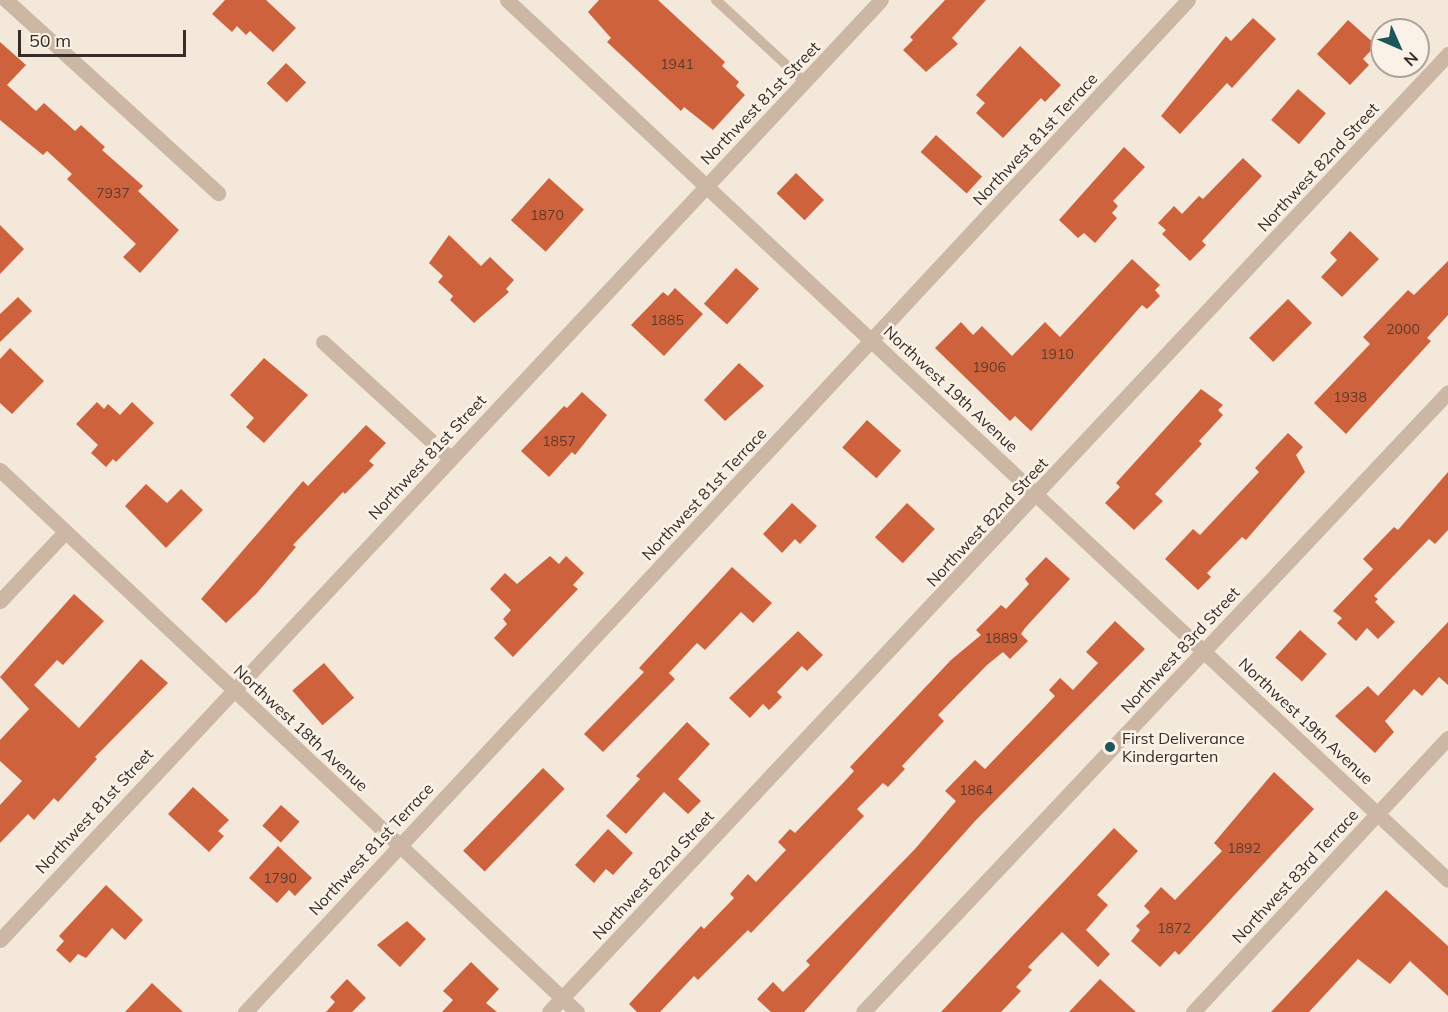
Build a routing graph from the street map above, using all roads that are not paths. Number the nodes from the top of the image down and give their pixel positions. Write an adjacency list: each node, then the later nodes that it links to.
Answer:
1 (6, 0): 9 (street)
2 (507, 0): 8 (street, Northwest 19th Avenue)
3 (716, 0): 7 (lane)
4 (881, 0): 7 (street, Northwest 81st Street)
5 (1188, 0): 11 (street, Northwest 81st Terrace)
6 (1448, 54): 15 (street, Northwest 82nd Street)
7 (805, 82): 8 (street, Northwest 81st Street)
8 (705, 187): 11 (street, Northwest 19th Avenue); 13 (street, Northwest 81st Street)
9 (218, 193)
10 (323, 342): 13 (street)
11 (873, 342): 15 (street, Northwest 19th Avenue); 22 (street, Northwest 81st Terrace)
12 (1448, 392): 18 (street, Northwest 83rd Street)
13 (450, 458): 19 (street, Northwest 81st Street)
14 (0, 470): 16 (street, Northwest 18th Avenue)
15 (1038, 494): 18 (street, Northwest 19th Avenue); 25 (street, Northwest 82nd Street)
16 (65, 532): 17 (street); 19 (street, Northwest 18th Avenue)
17 (0, 601)
18 (1204, 651): 21 (street, Northwest 19th Avenue); 29 (street, Northwest 83rd Street)
19 (233, 688): 22 (street, Northwest 18th Avenue); 24 (street, Northwest 81st Street)
20 (1448, 738): 21 (street, Northwest 83rd Terrace)
21 (1378, 813): 23 (street, Northwest 19th Avenue); 30 (street, Northwest 83rd Terrace)
22 (398, 845): 25 (street, Northwest 18th Avenue); 26 (street, Northwest 81st Terrace)
23 (1448, 880)
24 (0, 940)
25 (562, 998): 27 (street, Northwest 82nd Street); 28 (street, Northwest 18th Avenue)
26 (244, 1012)
27 (549, 1012)
28 (577, 1012)
29 (863, 1012)
30 (1193, 1012)

